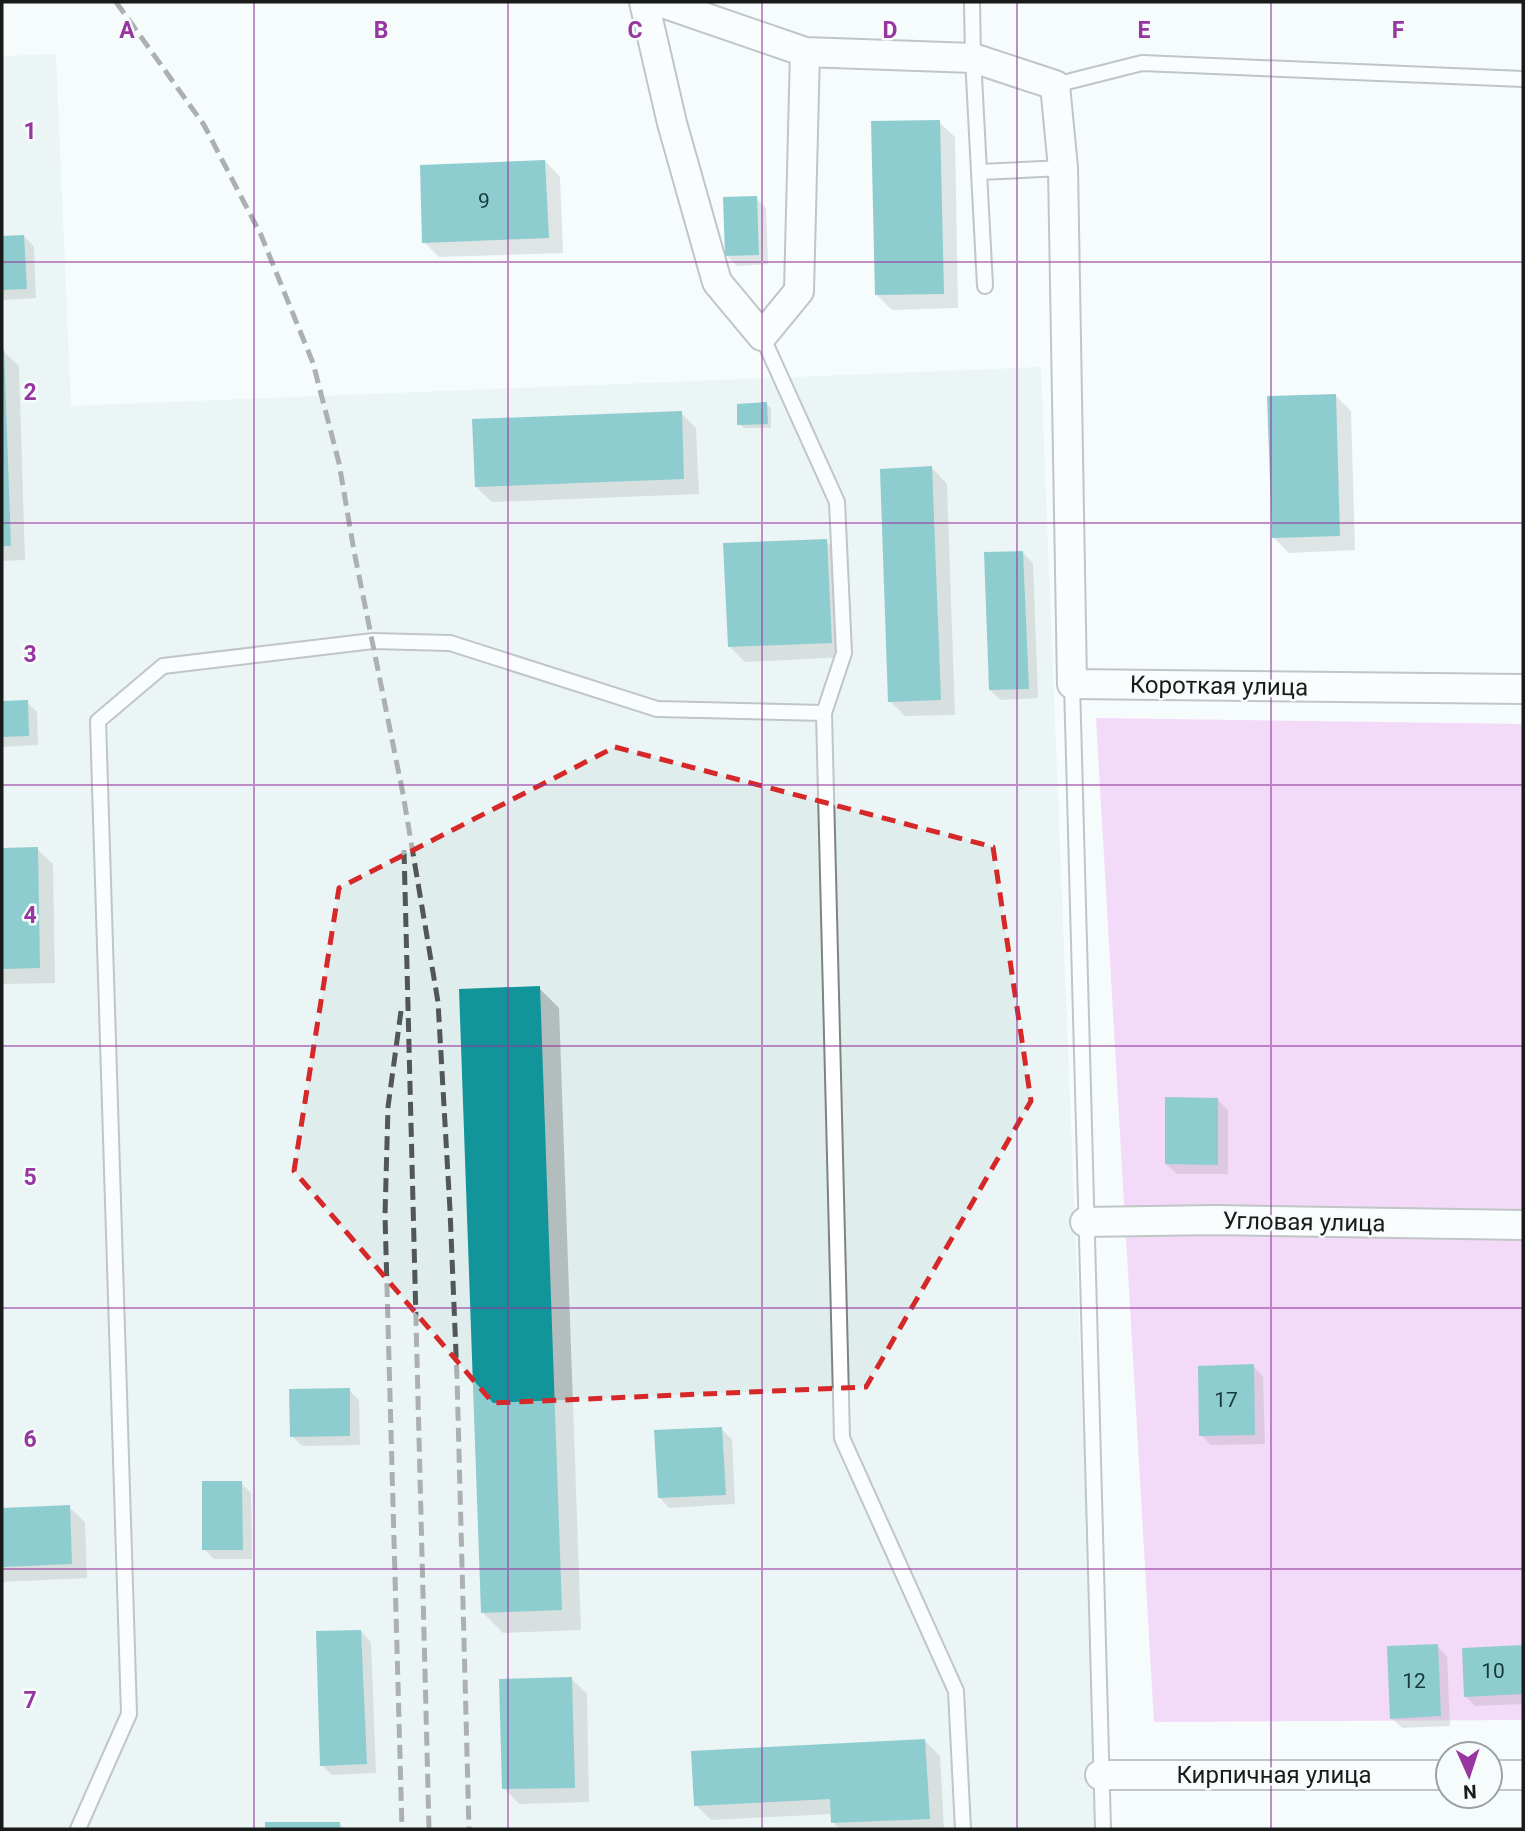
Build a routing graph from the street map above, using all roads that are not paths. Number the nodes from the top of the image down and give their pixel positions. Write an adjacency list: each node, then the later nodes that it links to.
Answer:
1 (644, 2): 11 (street)
2 (660, 2): 4 (street)
3 (972, 2): 5 (lane)
4 (805, 52): 5 (street); 11 (street)
5 (973, 58): 7 (street); 9 (lane)
6 (1523, 79): 7 (lane)
7 (1055, 85): 8 (street)
8 (1062, 168): 9 (lane); 12 (street)
9 (979, 172): 10 (lane)
10 (985, 286)
11 (762, 336): 14 (lane)
12 (1072, 684): 13 (street, Короткая улица); 15 (lane)
13 (1523, 689)
14 (824, 712): 21 (lane); 22 (lane)
15 (1085, 1222): 16 (street, Угловая улица); 17 (lane)
16 (1523, 1225)
17 (1100, 1775): 18 (street, Кирпичная улица); 23 (lane)
18 (1434, 1775)
19 (1504, 1775): 20 (street)
20 (1523, 1775)
21 (78, 1829)
22 (963, 1829)
23 (1103, 1829)

